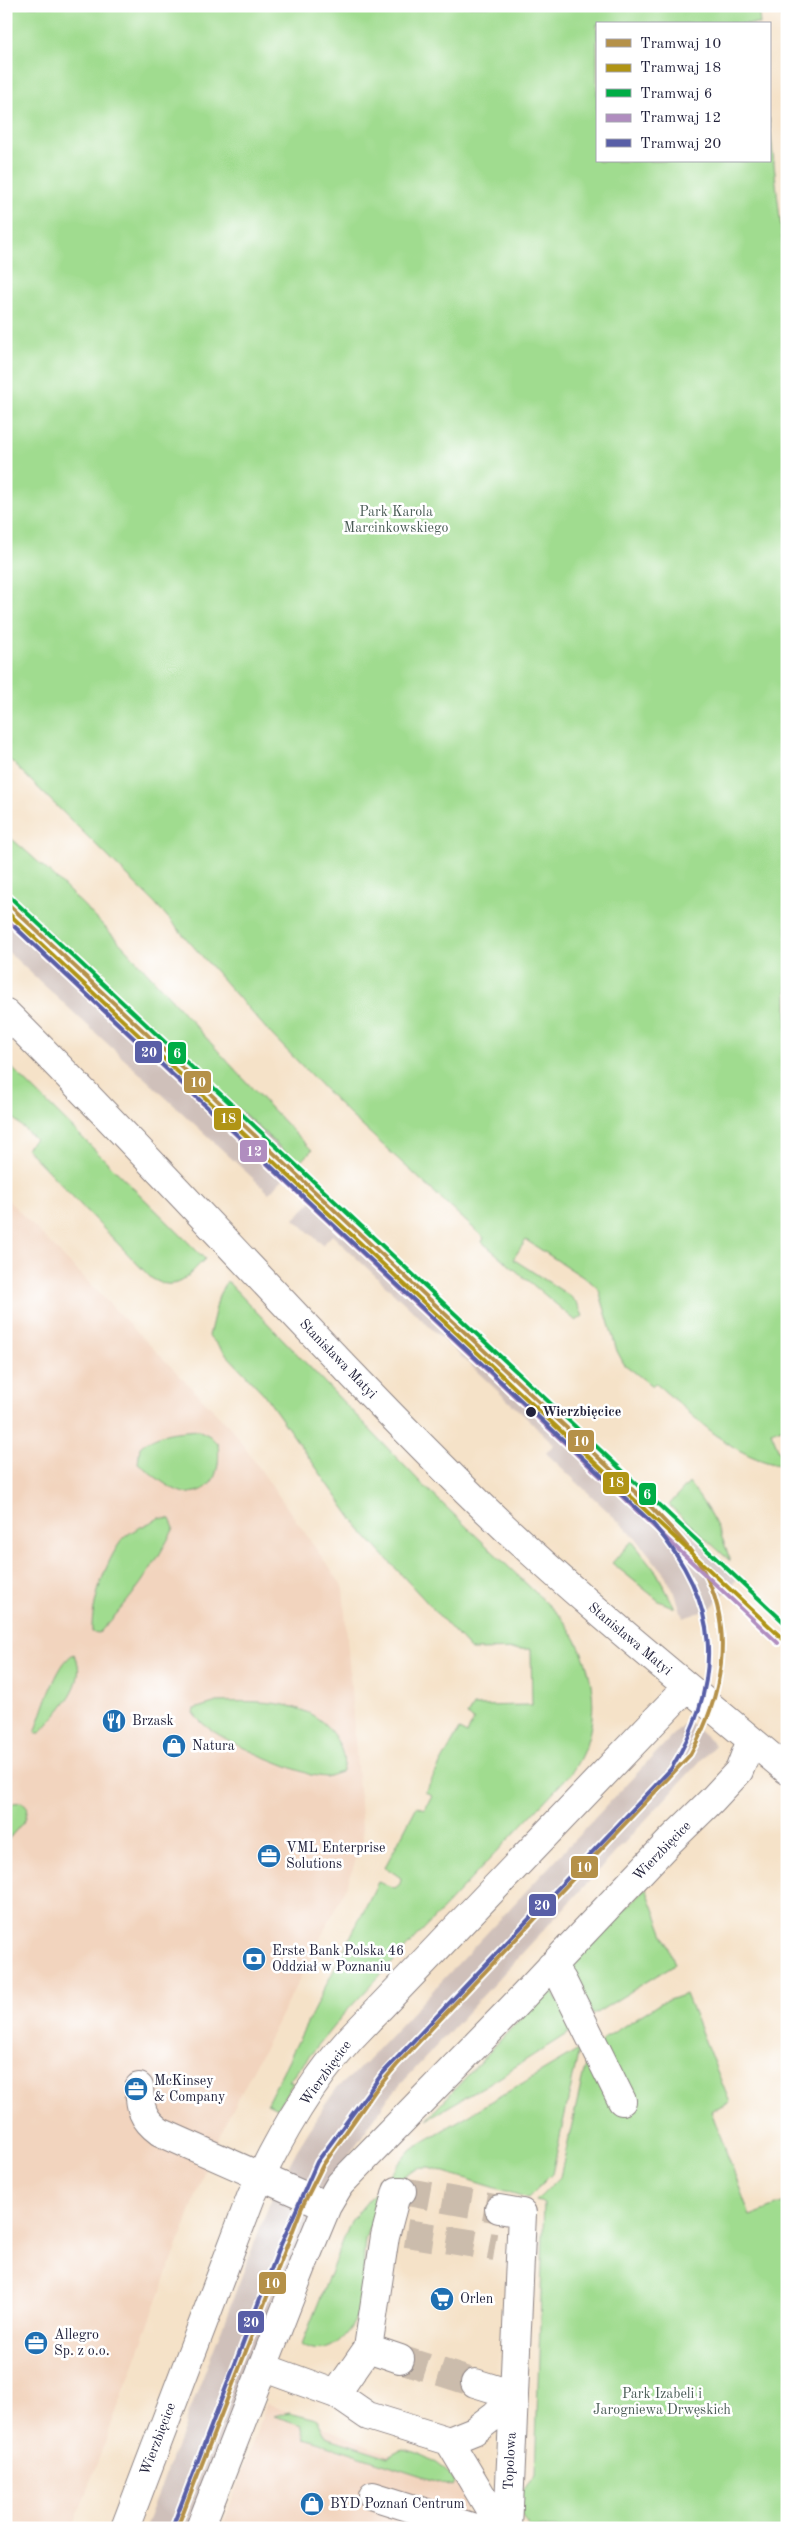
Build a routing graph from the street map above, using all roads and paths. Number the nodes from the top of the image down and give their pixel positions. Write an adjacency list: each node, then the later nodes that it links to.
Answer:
1 (6, 1013): 2 (street, Stanisława Matyi)
2 (687, 1687): 3 (street, Stanisława Matyi); 8 (street, Wierzbięcice)
3 (752, 1740): 4 (street, Stanisława Matyi); 5 (street, Wierzbięcice)
4 (787, 1770)
5 (551, 1966): 7 (street); 10 (street, Wierzbięcice)
6 (139, 2087): 8 (street)
7 (622, 2101)
8 (261, 2176): 10 (street); 20 (street, Wierzbięcice)
9 (402, 2191): 12 (street)
10 (327, 2206): 14 (street, Wierzbięcice)
11 (499, 2209): 17 (street, Topolowa)
12 (368, 2348): 13 (street); 16 (street)
13 (400, 2359)
14 (262, 2367): 16 (street); 21 (street, Wierzbięcice)
15 (475, 2383): 17 (street)
16 (336, 2394): 18 (street)
17 (514, 2395): 18 (street); 24 (street, Topolowa)
18 (449, 2441): 23 (street)
19 (373, 2496): 22 (street)
20 (125, 2528)
21 (200, 2528)
22 (475, 2528)
23 (501, 2528)
24 (508, 2528)

